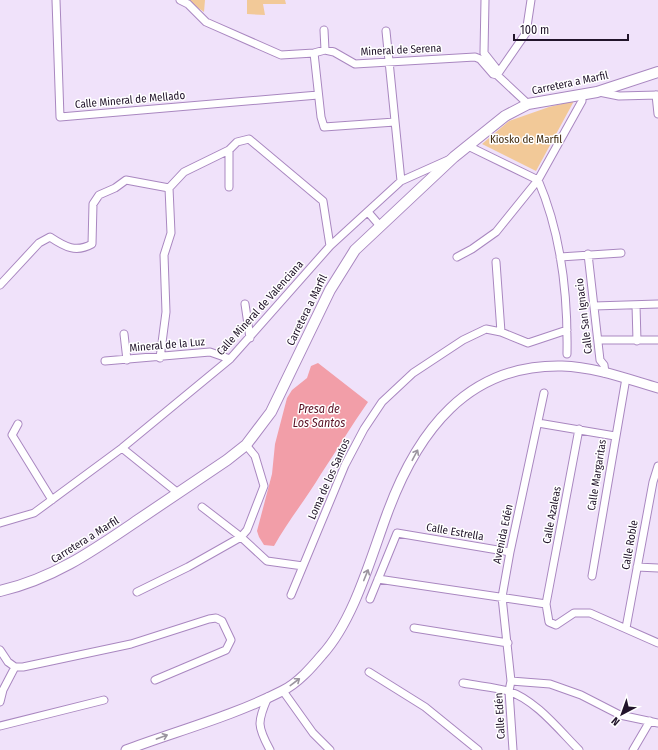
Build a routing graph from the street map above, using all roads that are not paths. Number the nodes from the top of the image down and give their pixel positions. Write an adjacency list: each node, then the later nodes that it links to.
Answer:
1 (56, 0): 13 (street, Calle Mineral de Mellado)
2 (180, 0): 8 (street)
3 (485, 0): 11 (street)
4 (531, 0): 11 (street)
5 (324, 30): 7 (street)
6 (386, 31): 9 (street)
7 (325, 50): 8 (street); 9 (street, Mineral de Serena)
8 (314, 53): 13 (street)
9 (388, 62): 11 (street, Mineral de Serena); 18 (street)
10 (658, 72): 12 (main road, Carretera a Marfil)
11 (498, 74): 16 (street, Mineral de Serena)
12 (598, 92): 14 (main road, Carretera a Marfil); 15 (street)
13 (318, 95): 18 (street)
14 (582, 95): 16 (main road, Carretera a Marfil); 22 (street)
15 (657, 95): 17 (street)
16 (528, 104): 19 (main road, Carretera a Marfil)
17 (658, 114)
18 (395, 122): 23 (street)
19 (468, 146): 21 (main road, Carretera a Marfil); 22 (street)
20 (229, 150): 24 (street); 25 (street); 28 (street)
21 (454, 157): 23 (street, Calle Mineral de Valenciana); 27 (main road, Carretera a Marfil)
22 (538, 180): 31 (street); 32 (street)
23 (401, 181): 26 (street, Calle Mineral de Valenciana)
24 (229, 187)
25 (169, 188): 34 (street); 47 (street)
26 (368, 212): 27 (street); 28 (street, Calle Mineral de Valenciana)
27 (380, 226): 59 (main road, Carretera a Marfil)
28 (330, 246): 42 (street, Calle Mineral de Valenciana)
29 (621, 253): 30 (street)
30 (588, 254): 32 (street); 38 (street, Calle San Ignacio)
31 (457, 257)
32 (560, 257): 39 (street)
33 (496, 262): 40 (street)
34 (0, 285)
35 (245, 304): 42 (street)
36 (658, 304): 37 (street)
37 (636, 305): 38 (street); 45 (street)
38 (594, 306): 43 (street, Calle San Ignacio)
39 (567, 330): 40 (street, Loma de los Santos); 46 (street)
40 (501, 332): 68 (street, Loma de los Santos)
41 (124, 334): 49 (street)
42 (250, 338): 48 (street, Calle Mineral de Valenciana)
43 (598, 340): 45 (street); 51 (street, Calle San Ignacio)
44 (658, 340): 45 (street)
45 (637, 341)
46 (567, 354)
47 (160, 358): 48 (street, Mineral de la Luz); 49 (street, Mineral de la Luz)
48 (230, 359): 60 (street, Calle Mineral de Valenciana)
49 (127, 360): 50 (street, Mineral de la Luz)
50 (105, 361)
51 (605, 373): 52 (street); 90 (street, one-way to 51)
52 (626, 378): 53 (street); 58 (street, Calle Margaritas)
53 (658, 388)
54 (544, 393): 55 (street, Avenida Edén)
55 (538, 423): 57 (street); 67 (street, Avenida Edén)
56 (18, 424): 63 (street)
57 (579, 429): 58 (street); 78 (street, Calle Azaleas)
58 (615, 436): 71 (street, Calle Margaritas)
59 (246, 445): 62 (main road, Carretera a Marfil); 66 (street)
60 (122, 448): 62 (street); 63 (street, Calle Mineral de Valenciana)
61 (658, 466): 69 (street, Calle Roble)
62 (178, 493): 73 (main road, Carretera a Marfil)
63 (52, 500): 65 (street, Calle Mineral de Valenciana)
64 (202, 507): 66 (street)
65 (0, 523)
66 (241, 536): 68 (street); 74 (street)
67 (510, 552): 72 (street, Calle Estrella); 76 (street, Avenida Edén)
68 (303, 566): 75 (street, Loma de los Santos)
69 (638, 567): 70 (street); 80 (street, Calle Roble)
70 (658, 568)
71 (592, 576)
72 (378, 579): 76 (street); 77 (street)
73 (0, 590)
74 (137, 592)
75 (291, 595)
76 (502, 597): 78 (street); 83 (street, Avenida Edén)
77 (370, 599)
78 (546, 604): 80 (street)
79 (414, 628): 83 (street)
80 (626, 628): 82 (street)
81 (658, 635): 82 (street)
82 (657, 643)
83 (508, 644): 88 (street, Avenida Edén)
84 (0, 650): 85 (street)
85 (15, 667): 87 (street); 94 (street)
86 (369, 672): 102 (street)
87 (155, 680)
88 (511, 681): 91 (street, Calle Edén); 95 (street)
89 (463, 683): 91 (street)
90 (283, 691): 92 (street); 101 (street)
91 (510, 692): 103 (street, Calle Edén); 104 (street)
92 (268, 696): 99 (street, one-way to 92); 100 (street)
93 (104, 700): 97 (street)
94 (0, 702)
95 (650, 722): 96 (street); 98 (street)
96 (658, 723)
97 (0, 726)
98 (637, 749)
99 (126, 750)
100 (270, 750)
101 (330, 750)
102 (478, 750)
103 (513, 750)
104 (579, 750)

